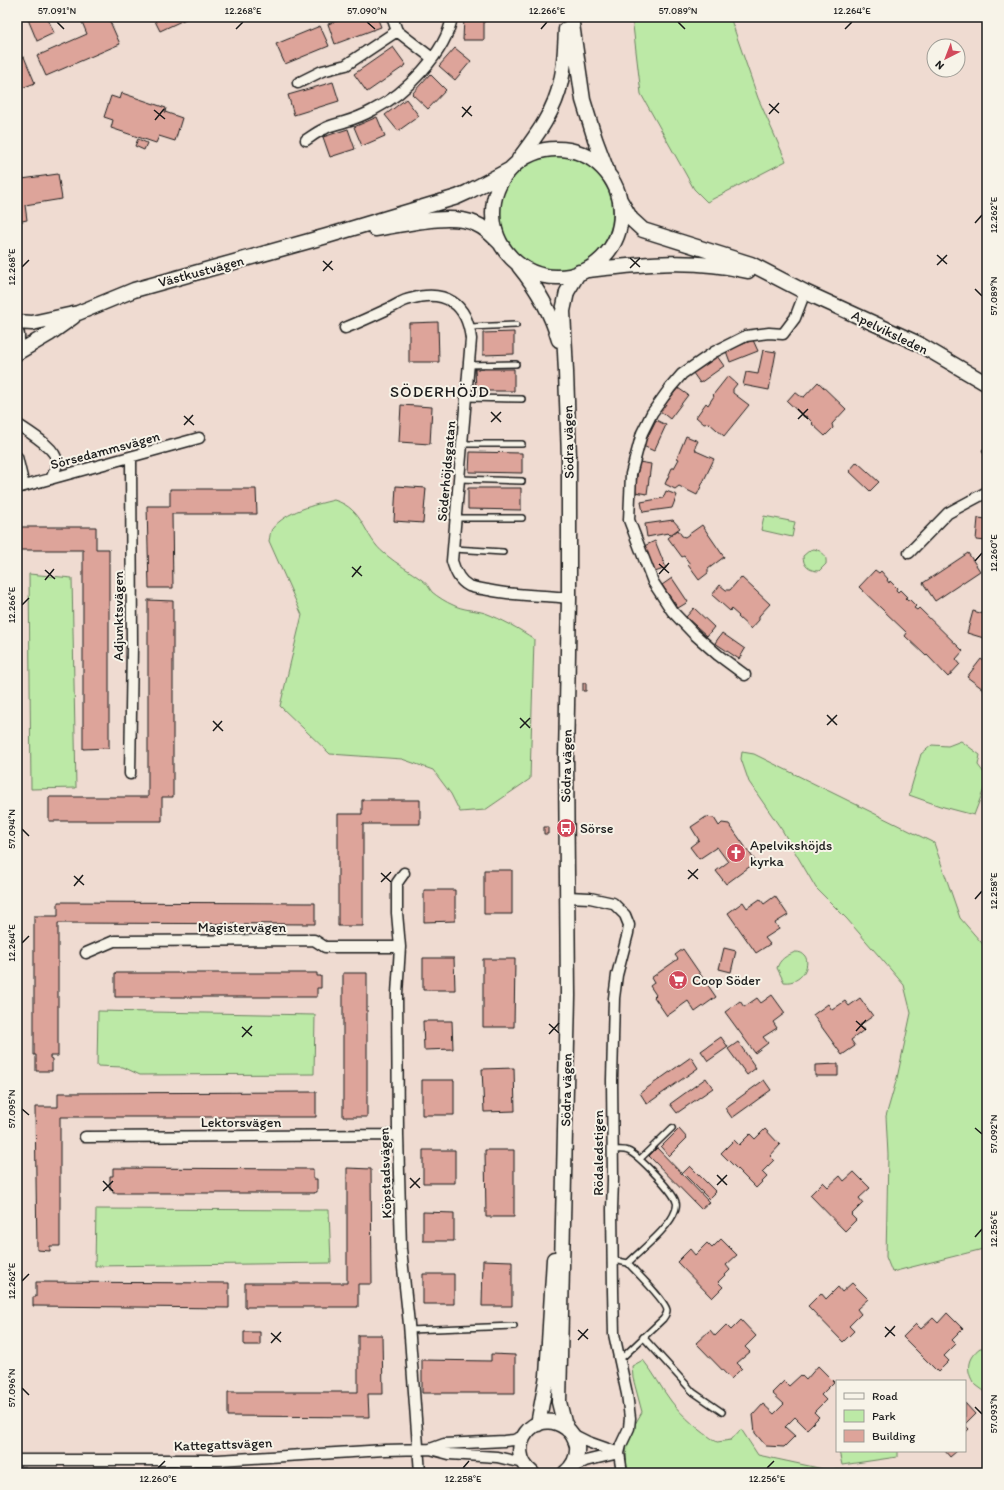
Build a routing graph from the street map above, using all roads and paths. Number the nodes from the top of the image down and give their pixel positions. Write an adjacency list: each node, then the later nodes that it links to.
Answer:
1 (392, 17): 5 (street)
2 (452, 17): 6 (street)
3 (567, 17): 9 (street, Västkustvägen)
4 (571, 17): 10 (street)
5 (397, 31): 6 (street); 7 (street)
6 (432, 58): 8 (street)
7 (298, 83)
8 (306, 140)
9 (513, 167): 10 (street); 12 (street, Västkustvägen); 13 (street)
10 (609, 175): 11 (street)
11 (620, 200): 15 (street); 16 (street, Apelviksleden)
12 (327, 236): 13 (street, Västkustvägen); 18 (street, Västkustvägen)
13 (503, 246): 14 (street)
14 (513, 258): 15 (street); 28 (street, Södra vägen)
15 (582, 271): 16 (street, Apelviksleden); 28 (street, Södra vägen)
16 (791, 284): 17 (street, Apelviksleden)
17 (805, 292): 29 (street, Apelviksleden); 49 (street)
18 (78, 313): 19 (street, Västkustvägen); 25 (street, Västkustvägen)
19 (17, 322)
20 (516, 325): 21 (lane)
21 (470, 327): 22 (street, Söderhöjdsgatan); 27 (street, Söderhöjdsgatan)
22 (345, 328)
23 (17, 335): 24 (street)
24 (17, 346)
25 (17, 353)
26 (516, 364): 27 (lane)
27 (468, 365): 30 (street, Söderhöjdsgatan)
28 (566, 372): 48 (street, Södra vägen)
29 (987, 384)
30 (466, 398): 31 (lane); 34 (street, Söderhöjdsgatan)
31 (522, 399)
32 (17, 424): 38 (street)
33 (199, 438): 37 (street, Sörsedammsvägen)
34 (463, 444): 35 (lane); 39 (street, Söderhöjdsgatan)
35 (522, 444)
36 (17, 457): 41 (street)
37 (131, 458): 38 (street, Sörsedammsvägen); 50 (street, Adjunktsvägen)
38 (51, 480): 41 (street, Sörsedammsvägen)
39 (460, 480): 40 (lane); 43 (street, Söderhöjdsgatan)
40 (522, 481)
41 (21, 487)
42 (987, 492): 47 (street)
43 (456, 518): 44 (lane); 45 (street, Söderhöjdsgatan)
44 (522, 518)
45 (454, 549): 46 (lane); 48 (street, Söderhöjdsgatan)
46 (503, 552)
47 (909, 553)
48 (569, 598): 52 (street, Södra vägen)
49 (745, 675)
50 (130, 774)
51 (404, 873): 53 (street, Köpstadsvägen)
52 (567, 897): 58 (street, Rödaledstigen); 60 (street, Södra vägen)
53 (400, 947): 54 (street, Magistervägen); 56 (street, Köpstadsvägen)
54 (86, 954)
55 (672, 1128): 59 (lane)
56 (398, 1135): 57 (street, Lektorsvägen); 64 (street, Köpstadsvägen)
57 (85, 1137)
58 (613, 1150): 59 (lane); 61 (street, Rödaledstigen)
59 (640, 1159): 62 (lane)
60 (563, 1208): 68 (street, Södra vägen); 69 (street, Södra vägen)
61 (613, 1260): 62 (lane); 66 (street, Rödaledstigen)
62 (628, 1263): 65 (lane)
63 (514, 1326): 64 (lane)
64 (409, 1330): 72 (street, Köpstadsvägen)
65 (643, 1337): 66 (lane); 67 (lane)
66 (619, 1358): 73 (street, Rödaledstigen)
67 (722, 1412)
68 (538, 1424): 69 (street); 70 (street)
69 (570, 1432): 73 (street); 76 (street, Södra vägen)
70 (524, 1436): 71 (street, Kattegattsvägen); 75 (street)
71 (430, 1449): 72 (street, Kattegattsvägen); 75 (street, Kattegattsvägen)
72 (418, 1450): 74 (street, Kattegattsvägen); 77 (street, Köpstadsvägen)
73 (619, 1453): 76 (street); 78 (street)
74 (17, 1459)
75 (527, 1468)
76 (567, 1471)
77 (420, 1473)
78 (622, 1473)

